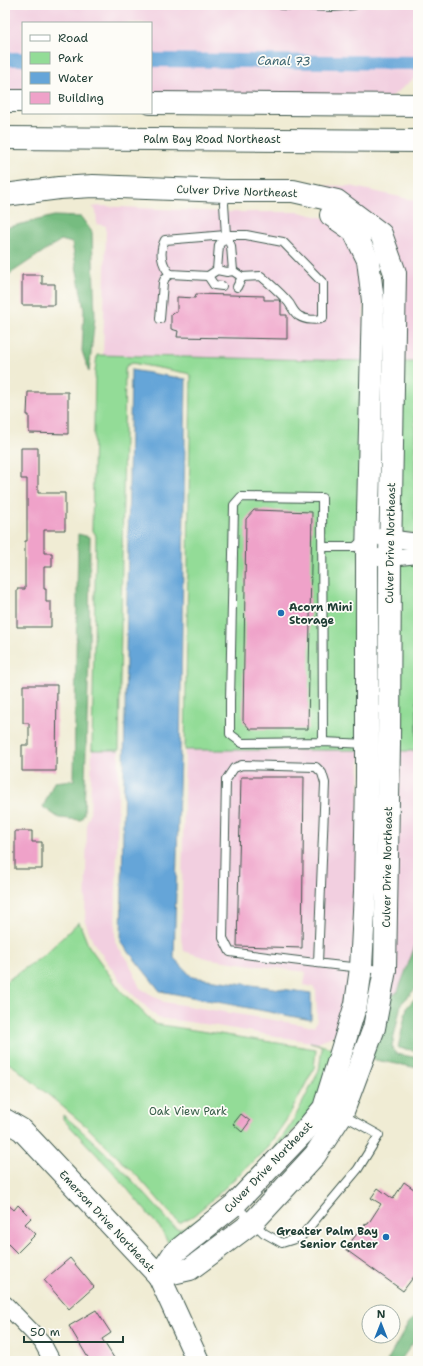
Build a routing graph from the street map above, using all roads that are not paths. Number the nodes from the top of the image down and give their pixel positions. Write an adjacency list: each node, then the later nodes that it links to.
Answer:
1 (281, 5): 2 (lane)
2 (306, 5): 3 (lane)
3 (354, 5)
4 (5, 101): 5 (street)
5 (22, 101)
6 (152, 103): 7 (street)
7 (418, 105)
8 (5, 138): 9 (street, Palm Bay Road Northeast)
9 (418, 141)
10 (5, 195): 11 (street, Culver Drive Northeast)
11 (225, 198): 12 (street, Culver Drive Northeast); 13 (lane); 23 (street, Culver Drive Northeast); 25 (street, Culver Drive Northeast)
12 (5, 209)
13 (226, 235): 14 (lane); 15 (lane); 16 (lane); 18 (lane)
14 (217, 270): 15 (lane); 17 (lane)
15 (233, 271): 18 (lane)
16 (170, 274): 17 (lane); 21 (lane)
17 (208, 276): 19 (lane)
18 (242, 277): 20 (lane)
19 (222, 286)
20 (237, 287)
21 (160, 319)
22 (418, 542): 25 (street)
23 (363, 546): 24 (lane); 25 (street); 28 (street, Culver Drive Northeast)
24 (323, 547): 27 (lane); 27 (lane)
25 (390, 548): 26 (street); 31 (street, Culver Drive Northeast)
26 (418, 555)
27 (323, 742): 28 (lane)
28 (367, 744): 30 (street, Culver Drive Northeast)
29 (318, 963): 29 (lane); 30 (lane)
30 (361, 968): 31 (lane); 32 (street, Culver Drive Northeast)
31 (385, 970): 32 (street, Culver Drive Northeast)
32 (333, 1111): 34 (street, Culver Drive Northeast); 35 (street, Culver Drive Northeast); 35 (lane)
33 (5, 1120): 36 (street, Emerson Drive Northeast)
34 (234, 1205): 35 (lane); 36 (street, Culver Drive Northeast)
35 (253, 1222): 36 (street, Culver Drive Northeast)
36 (159, 1276): 39 (street, Emerson Drive Northeast)
37 (5, 1304): 38 (street)
38 (52, 1361)
39 (198, 1361)

